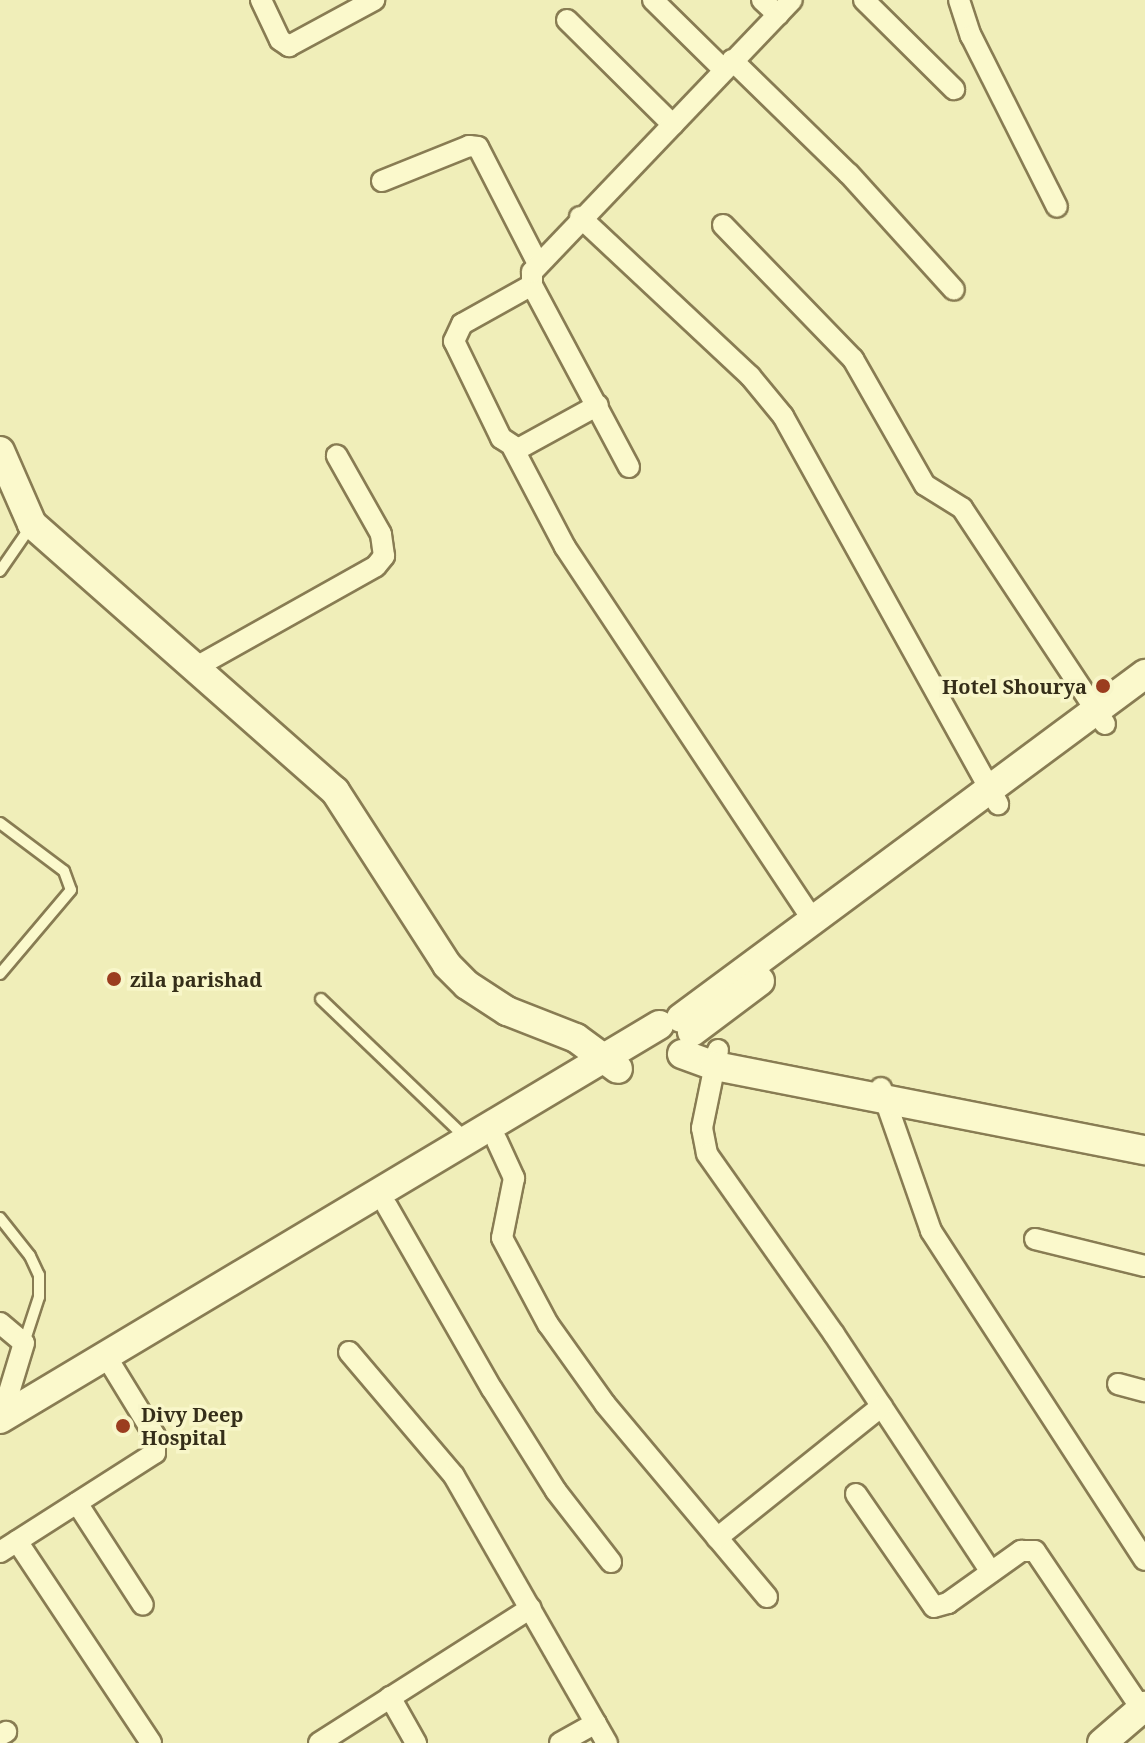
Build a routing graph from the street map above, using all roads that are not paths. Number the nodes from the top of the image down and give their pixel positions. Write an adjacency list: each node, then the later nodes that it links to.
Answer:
1 (261, 0): 2 (street)
2 (374, 0)
3 (653, 0): 9 (street)
4 (762, 0): 7 (street)
5 (864, 0): 10 (street)
6 (959, 0): 13 (street)
7 (785, 7): 9 (street)
8 (567, 20): 11 (street)
9 (728, 65): 11 (street); 18 (street)
10 (954, 89)
11 (673, 125): 14 (street)
12 (382, 181): 16 (street)
13 (1057, 207)
14 (580, 217): 16 (street); 30 (street)
15 (723, 225): 29 (street)
16 (537, 262): 17 (street)
17 (532, 285): 19 (street); 20 (street)
18 (954, 290)
19 (598, 405): 20 (street); 23 (street)
20 (513, 448): 32 (street)
21 (0, 451): 24 (street)
22 (337, 456): 26 (street)
23 (629, 467)
24 (32, 524): 25 (lane); 26 (street)
25 (0, 571)
26 (198, 666): 36 (street)
27 (1145, 674): 29 (street)
28 (1145, 693): 29 (street)
29 (1100, 718): 30 (street)
30 (994, 798): 32 (street); 35 (street)
31 (0, 823): 33 (lane)
32 (813, 920): 35 (street)
33 (0, 974)
34 (321, 999): 39 (lane)
35 (687, 1042): 36 (street); 37 (street); 52 (street)
36 (611, 1063): 39 (street); 40 (street)
37 (883, 1092): 38 (street); 41 (street); 59 (street)
38 (1145, 1135)
39 (466, 1139): 49 (street)
40 (497, 1141): 42 (street); 57 (street)
41 (1145, 1150)
42 (387, 1206): 49 (street); 60 (street)
43 (0, 1218): 47 (lane)
44 (1035, 1239): 45 (street)
45 (1145, 1266)
46 (0, 1323): 47 (street)
47 (24, 1343): 53 (street)
48 (349, 1352): 64 (street)
49 (112, 1363): 53 (street); 54 (street); 56 (street)
50 (1118, 1384): 51 (street)
51 (1145, 1391)
52 (882, 1406): 57 (street); 61 (street)
53 (0, 1420)
54 (0, 1438)
55 (856, 1494): 61 (street)
56 (77, 1503): 58 (street); 63 (street)
57 (717, 1538): 62 (street)
58 (8, 1547): 68 (street)
59 (1145, 1560)
60 (611, 1562)
61 (991, 1572): 66 (street)
62 (767, 1597)
63 (143, 1605)
64 (531, 1608): 65 (street); 67 (street)
65 (390, 1697): 69 (street); 70 (street)
66 (1144, 1714): 73 (street); 74 (street)
67 (596, 1723): 71 (street); 72 (street)
68 (151, 1743)
69 (319, 1743)
70 (416, 1743)
71 (560, 1743)
72 (607, 1743)
73 (1102, 1743)
74 (1127, 1743)

